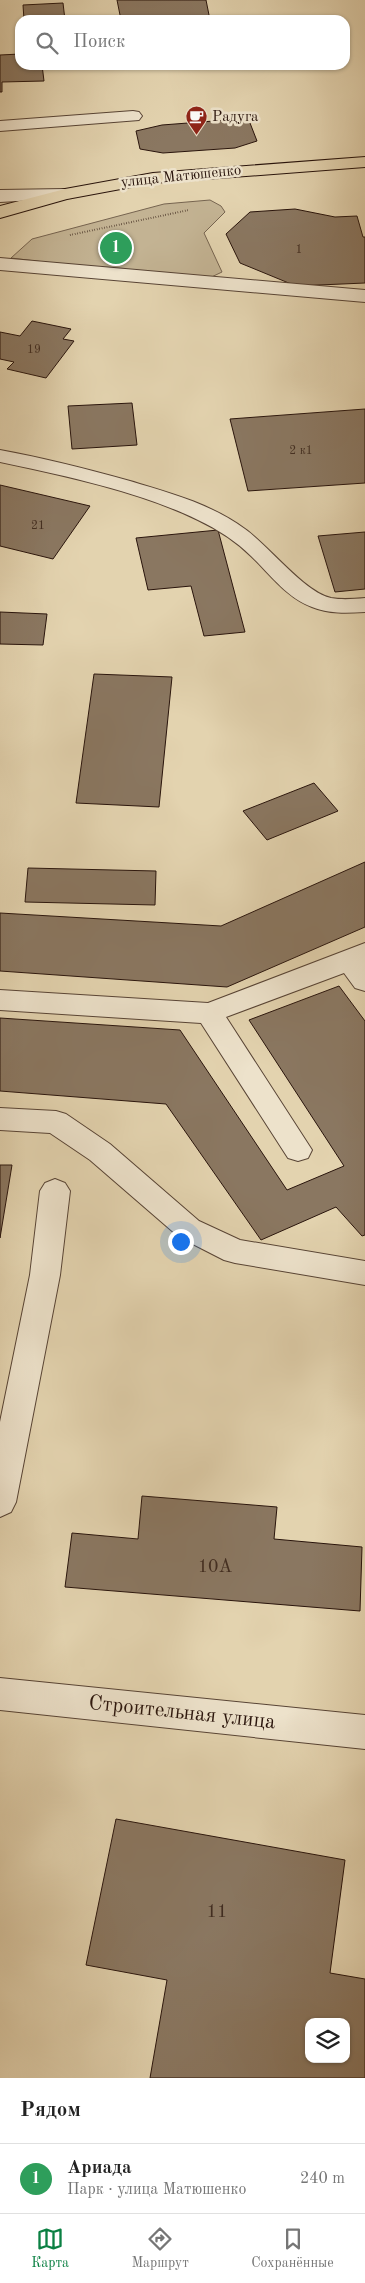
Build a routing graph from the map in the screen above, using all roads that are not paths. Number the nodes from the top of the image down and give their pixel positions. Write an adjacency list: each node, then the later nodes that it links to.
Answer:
1 (133, 116): 2 (street)
2 (0, 126)
3 (365, 162): 4 (main road, улица Матюшенко)
4 (65, 194): 5 (street); 6 (main road, улица Матюшенко)
5 (0, 196)
6 (0, 212)
7 (0, 264): 8 (street)
8 (365, 296)
9 (0, 456): 10 (street)
10 (365, 605)
11 (360, 965): 13 (street)
12 (0, 1000): 13 (street)
13 (208, 1013): 15 (street)
14 (0, 1119): 17 (street)
15 (298, 1150)
16 (54, 1191): 18 (street)
17 (365, 1273)
18 (0, 1502)
19 (0, 1694): 20 (street, Строительная улица)
20 (365, 1732)

